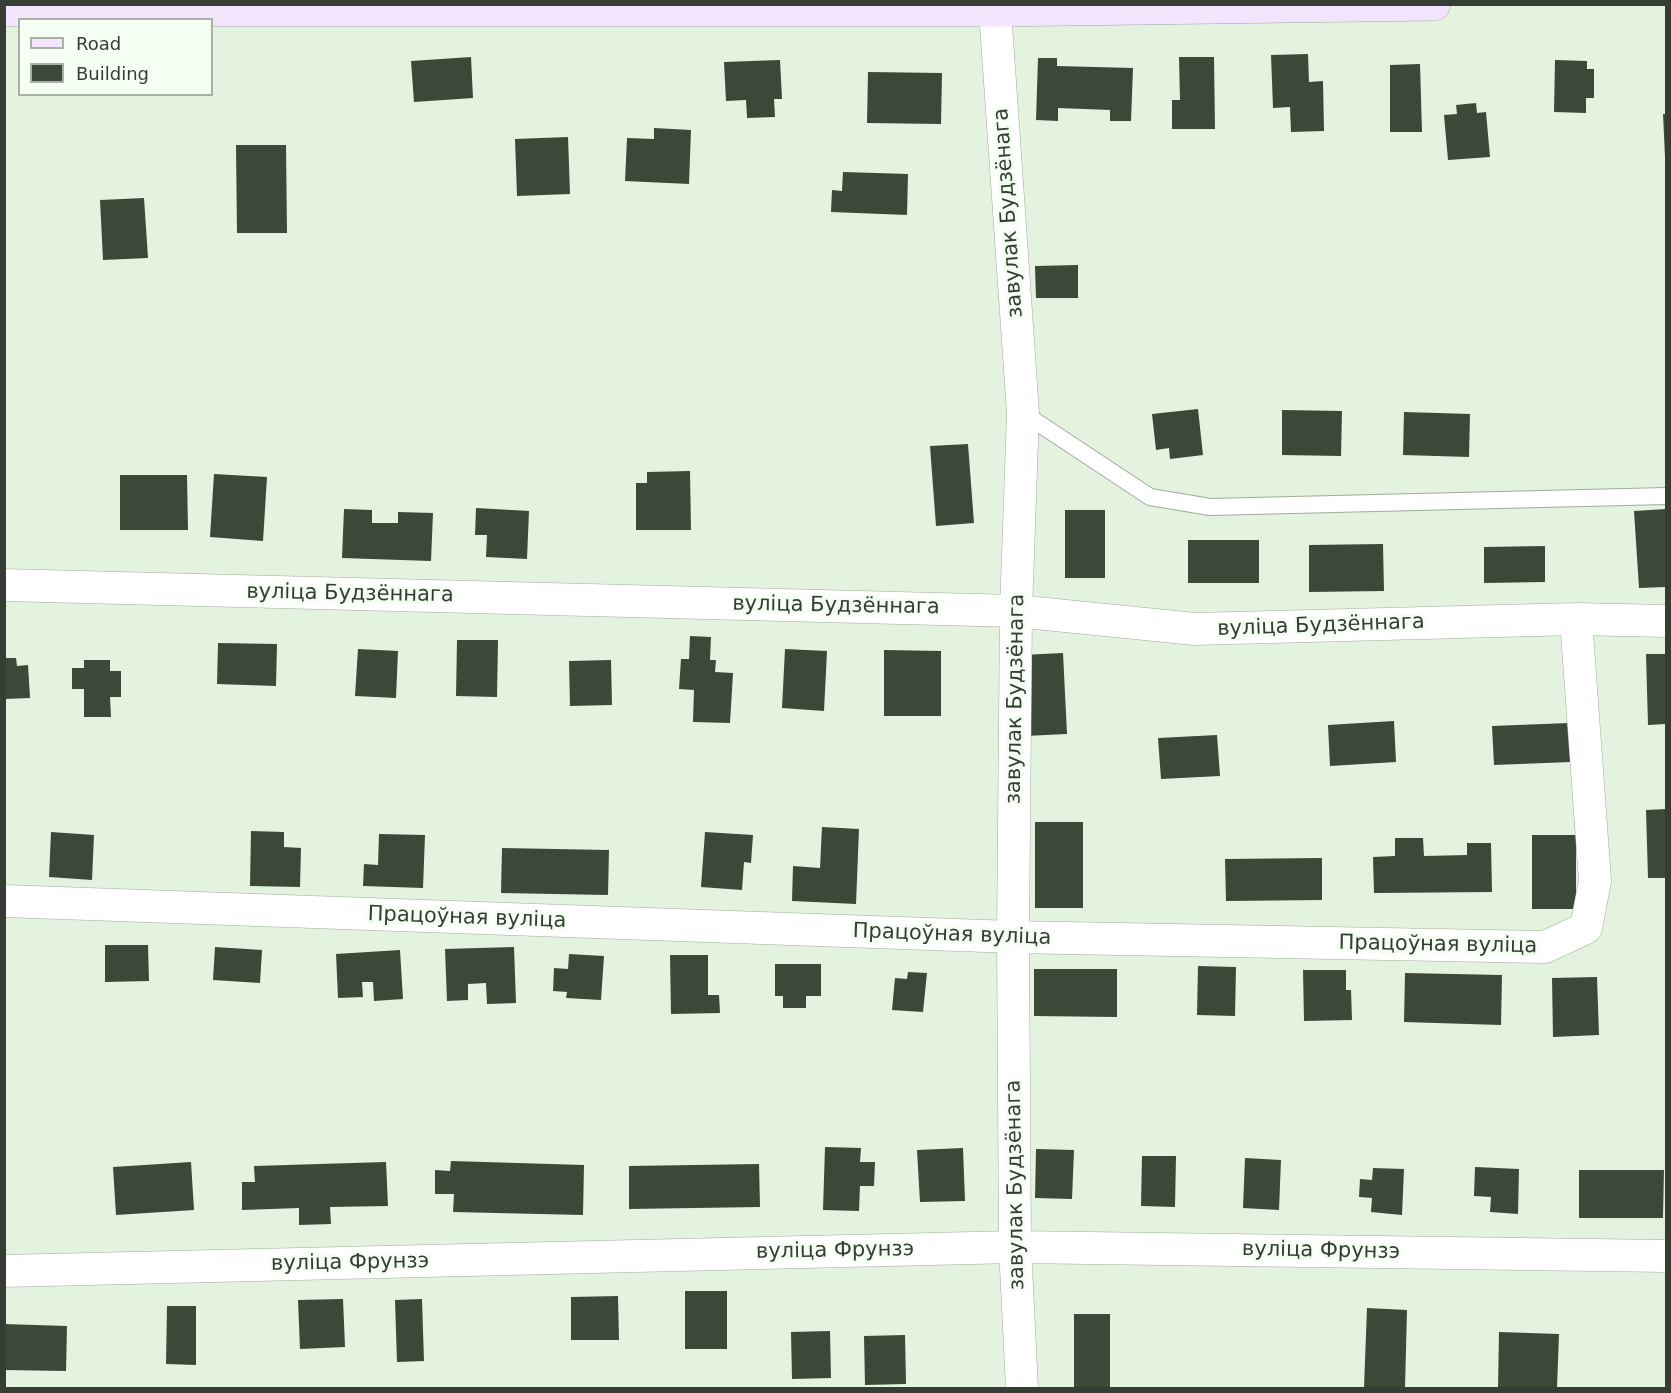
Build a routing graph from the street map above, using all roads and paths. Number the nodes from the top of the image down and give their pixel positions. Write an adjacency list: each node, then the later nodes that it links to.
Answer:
1 (1434, 4): 3 (street)
2 (4, 10): 3 (street)
3 (995, 10): 4 (street, завулак Будзёнага)
4 (1023, 413): 5 (lane); 7 (street, завулак Будзёнага)
5 (1666, 496)
6 (4, 585): 7 (street, вуліца Будзённага)
7 (1016, 611): 8 (street, вуліца Будзённага); 11 (street, завулак Будзёнага)
8 (1576, 619): 9 (street, вуліца Будзённага); 11 (street, Працоўная вуліца)
9 (1666, 621)
10 (4, 901): 11 (street, Працоўная вуліца)
11 (1013, 937): 12 (street, завулак Будзёнага)
12 (1015, 1247): 13 (street, вуліца Фрунзэ); 14 (street, вуліца Фрунзэ); 15 (street, завулак Будзёнага)
13 (1666, 1256)
14 (4, 1271)
15 (1022, 1389)

